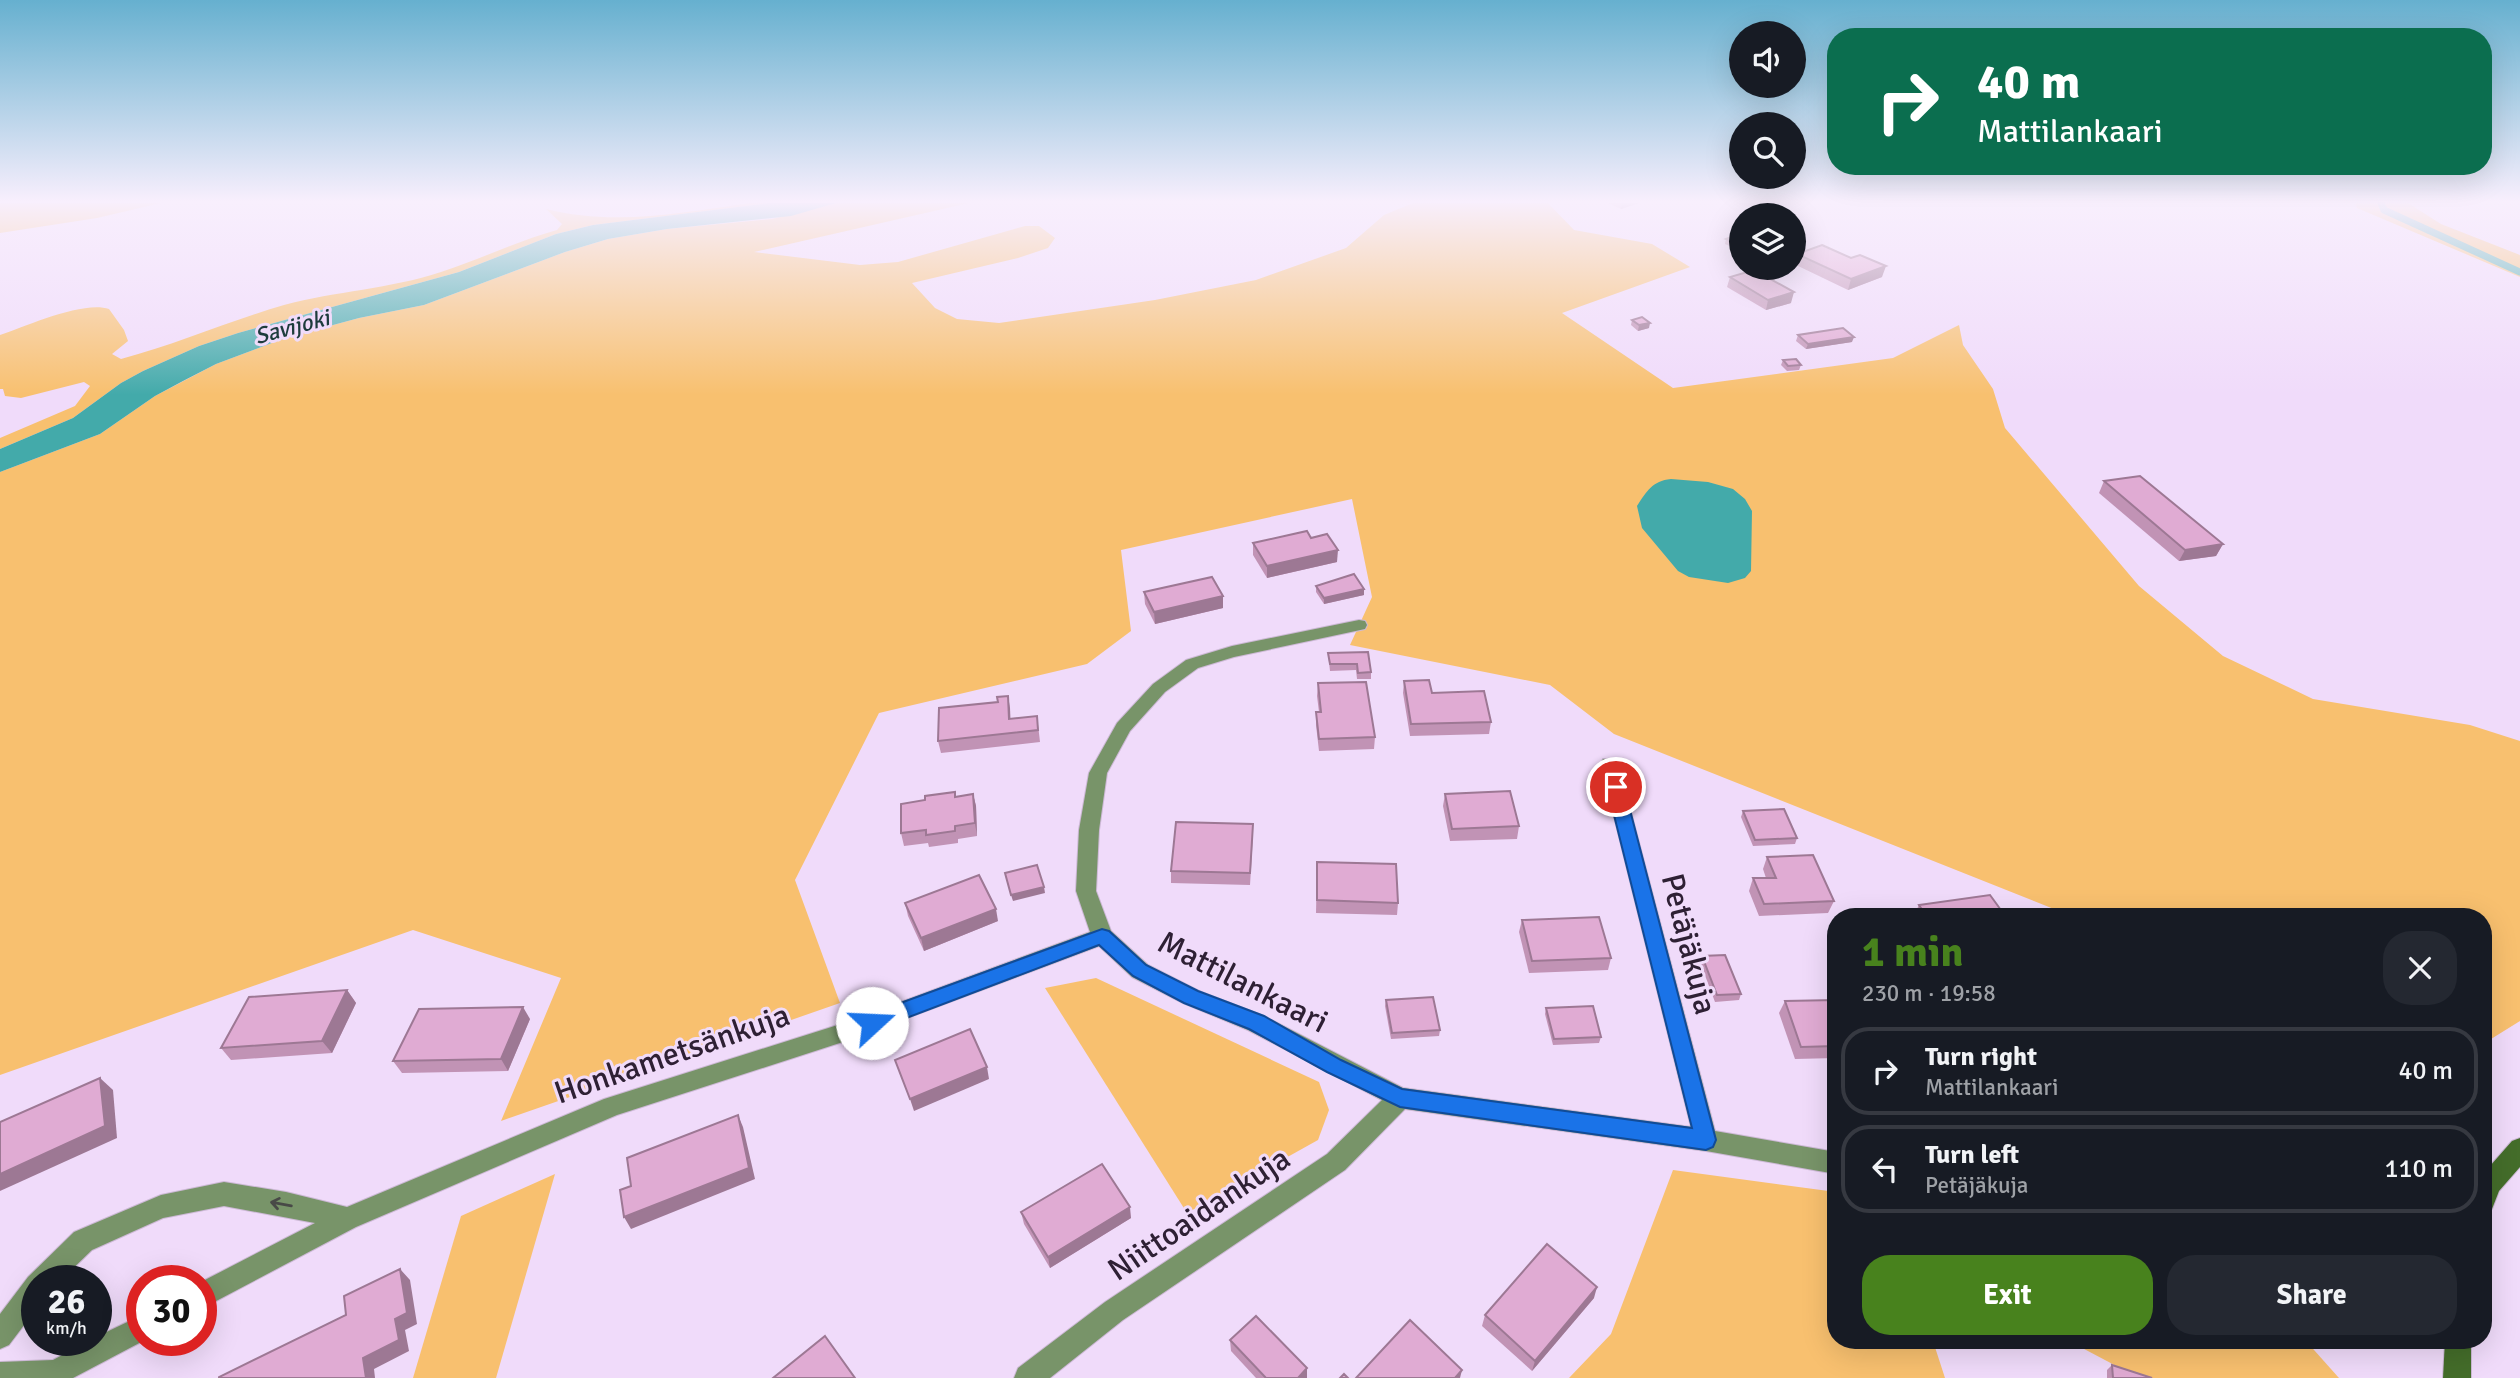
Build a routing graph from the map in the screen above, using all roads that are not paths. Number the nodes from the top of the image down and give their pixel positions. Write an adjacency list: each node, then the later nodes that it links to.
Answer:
1 (1359, 625): 3 (street, Mattilankaari)
2 (1609, 764): 5 (street, Petäjäkuja)
3 (1102, 936): 4 (street, Mattilankaari); 9 (street, Honkametsänkuja)
4 (1400, 1098): 5 (street, Mattilankaari); 17 (street, Niittoaidankuja)
5 (1706, 1140): 7 (street, Mattilankaari)
6 (2520, 1149): 8 (street)
7 (1827, 1161)
8 (2492, 1182)
9 (347, 1219): 10 (street, one-way to 10); 11 (street, Honkametsänkuja)
10 (58, 1265)
11 (217, 1288)
12 (21, 1308): 13 (street)
13 (0, 1336)
14 (126, 1336): 16 (street)
15 (2458, 1349): 18 (street)
16 (0, 1376)
17 (1028, 1378)
18 (2457, 1378)

